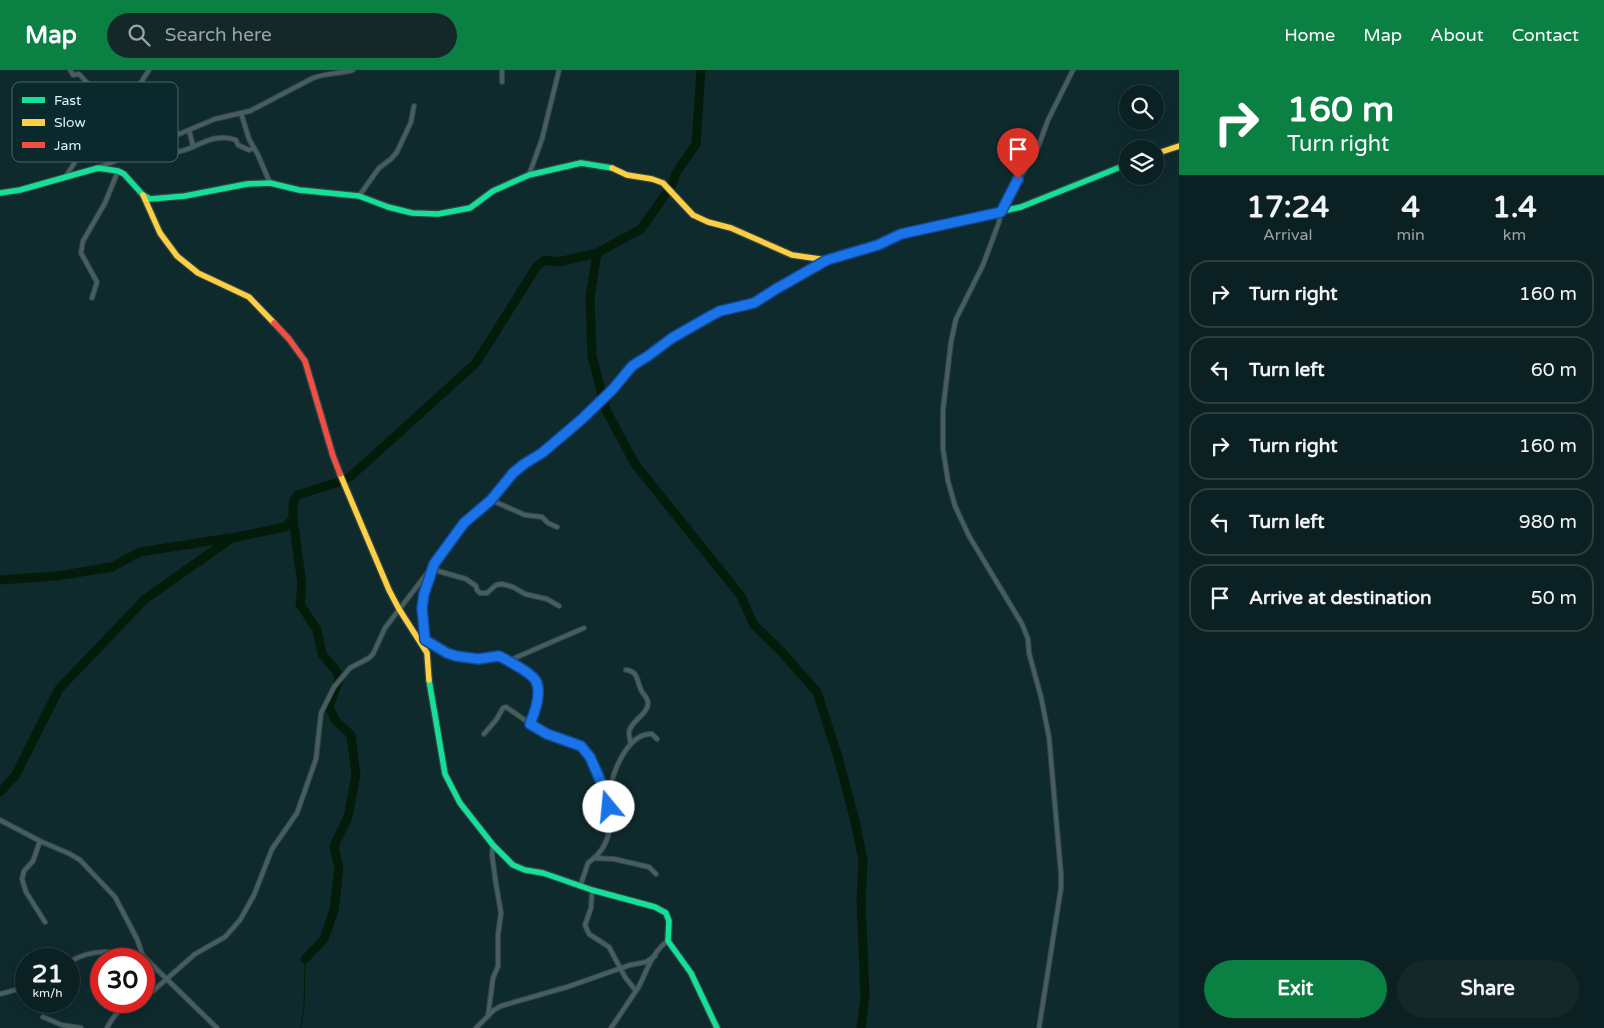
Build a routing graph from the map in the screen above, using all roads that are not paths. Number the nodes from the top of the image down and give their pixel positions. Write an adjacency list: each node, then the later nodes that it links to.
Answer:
1 (70, 70): 7 (street)
2 (149, 70): 8 (street)
3 (353, 70): 11 (street)
4 (502, 70): 9 (street)
5 (559, 70): 24 (street)
6 (1073, 70): 30 (street)
7 (87, 82)
8 (141, 82)
9 (502, 82)
10 (414, 106): 29 (street)
11 (241, 113): 12 (street); 16 (street)
12 (189, 130): 13 (street); 14 (street)
13 (178, 135)
14 (193, 146): 16 (street); 18 (street)
15 (1179, 146): 17 (street)
16 (254, 148): 26 (street)
17 (1164, 151)
18 (178, 152)
19 (75, 162): 25 (street)
20 (112, 162): 21 (street)
21 (98, 168): 23 (street); 25 (street)
22 (1119, 168): 30 (street)
23 (118, 171): 28 (street); 32 (street)
24 (529, 175): 29 (street); 31 (street)
25 (65, 178): 27 (street)
26 (270, 183): 28 (street); 29 (street)
27 (0, 194)
28 (143, 195): 37 (street)
29 (359, 196)
30 (1001, 212): 31 (street); 75 (street)
31 (827, 260): 33 (street)
32 (92, 298)
33 (491, 500): 34 (street); 35 (street)
34 (557, 527)
35 (434, 564): 36 (street); 37 (street); 39 (street)
36 (559, 606)
37 (399, 609): 40 (street); 61 (street)
38 (584, 628): 41 (street)
39 (425, 640): 40 (street); 41 (street)
40 (427, 653): 50 (street)
41 (508, 661): 43 (street)
42 (626, 670): 46 (street)
43 (530, 724): 44 (street); 47 (street)
44 (484, 734)
45 (657, 739): 46 (street)
46 (631, 744): 47 (street)
47 (609, 807): 51 (street)
48 (0, 820): 49 (street)
49 (40, 842): 55 (street); 57 (street)
50 (493, 845): 53 (street); 67 (street)
51 (594, 858): 52 (street); 53 (street)
52 (656, 874)
53 (580, 887): 54 (street)
54 (592, 890): 56 (street); 59 (street)
55 (45, 922)
56 (668, 941): 58 (street); 74 (street)
57 (140, 948)
58 (655, 956): 59 (street); 64 (street)
59 (620, 968): 64 (street); 67 (street)
60 (155, 969): 61 (street)
61 (167, 978): 62 (street); 71 (street)
62 (155, 988)
63 (15, 990): 65 (street)
64 (636, 991): 73 (street)
65 (0, 994)
66 (116, 1013): 70 (street)
67 (488, 1016): 72 (street)
68 (44, 1017): 69 (street)
69 (81, 1028)
70 (107, 1028)
71 (216, 1028)
72 (476, 1028)
73 (611, 1028)
74 (717, 1028)
75 (1039, 1028)

